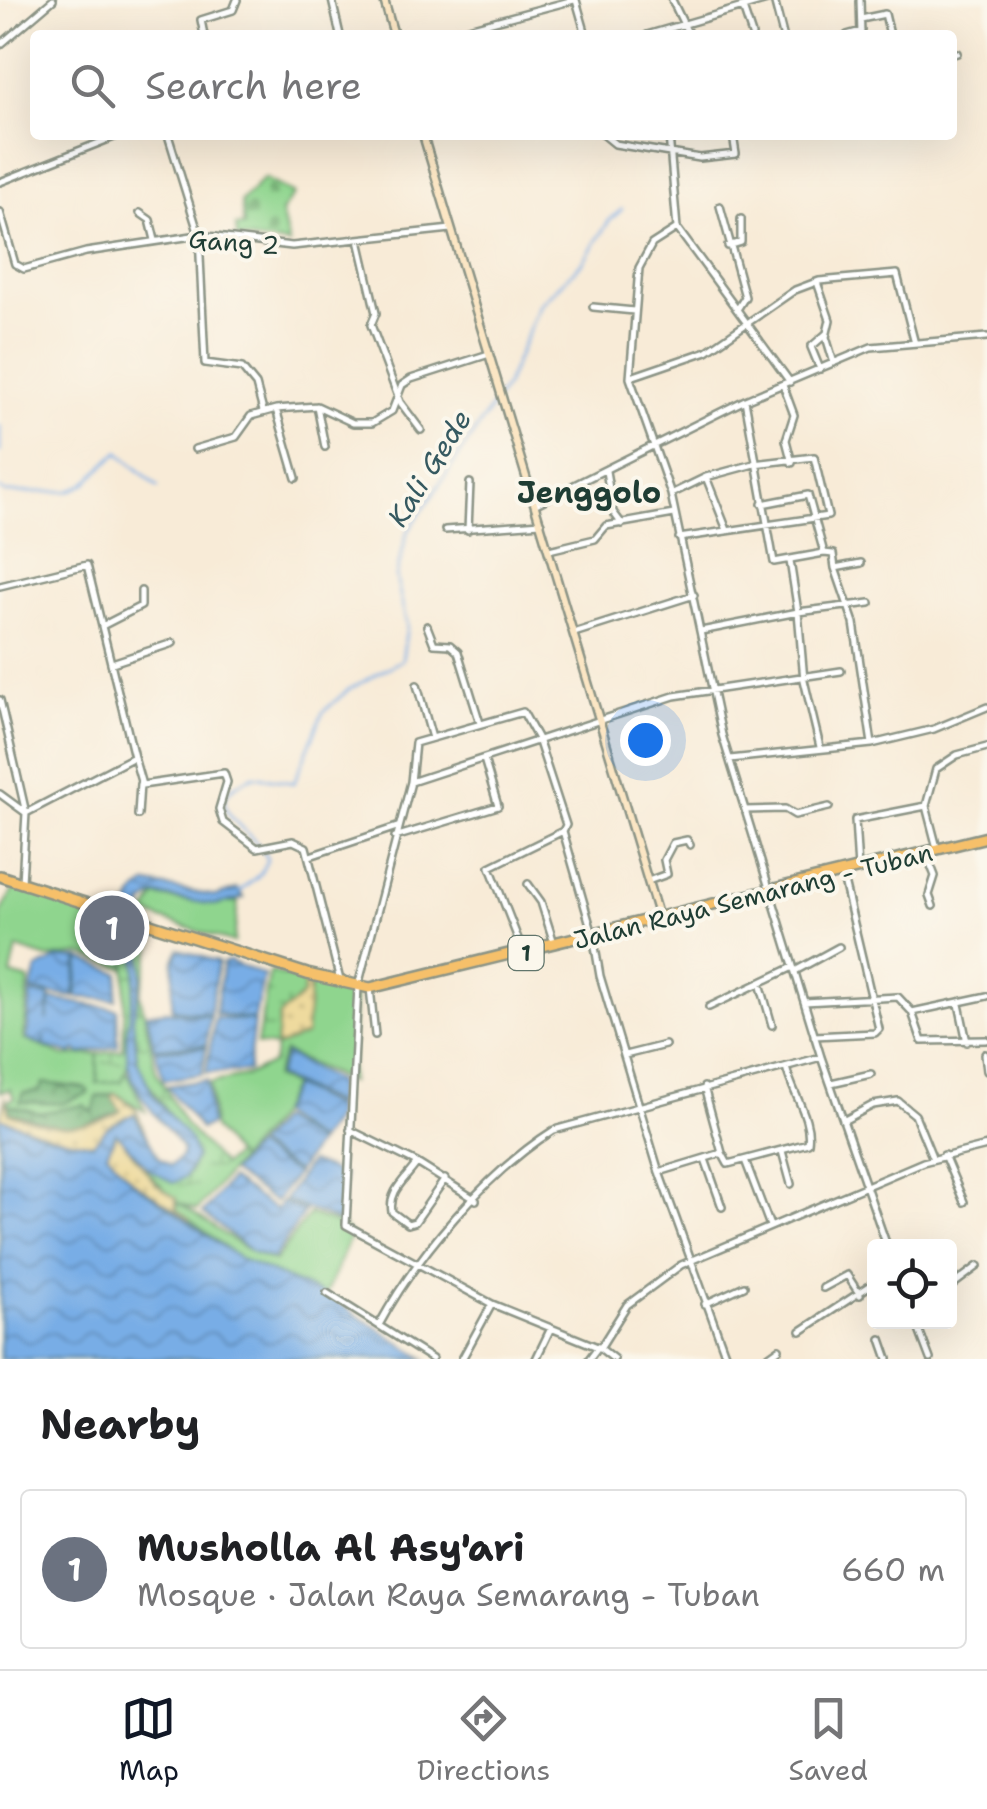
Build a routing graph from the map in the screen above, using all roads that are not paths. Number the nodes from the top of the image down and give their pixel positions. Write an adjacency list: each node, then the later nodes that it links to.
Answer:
1 (54, 0): 24 (street)
2 (237, 0): 13 (street)
3 (332, 0): 14 (street)
4 (384, 0): 15 (main road)
5 (575, 0): 9 (street); 17 (street)
6 (672, 0): 12 (street)
7 (771, 0): 10 (street); 21 (street)
8 (860, 0): 11 (street)
9 (553, 3): 16 (street)
10 (743, 8): 12 (street); 20 (street)
11 (861, 19): 22 (street); 23 (street)
12 (685, 24): 18 (street); 19 (street)
13 (203, 30)
14 (339, 30)
15 (393, 30)
16 (478, 30)
17 (584, 30)
18 (665, 30)
19 (687, 30)
20 (750, 30)
21 (781, 30)
22 (861, 30)
23 (889, 30)
24 (0, 45)
25 (105, 140): 32 (street)
26 (170, 140): 39 (street)
27 (424, 140): 38 (main road)
28 (610, 140): 31 (street)
29 (670, 140): 31 (street)
30 (734, 140): 31 (street)
31 (672, 154): 37 (street)
32 (0, 182)
33 (720, 206): 42 (street)
34 (0, 212): 40 (street, Gang 2)
35 (140, 213): 40 (street)
36 (741, 219): 42 (street)
37 (676, 228): 45 (street); 46 (street)
38 (451, 229): 41 (street, Gang 2); 51 (main road)
39 (198, 234): 40 (street, Gang 2); 41 (street, Gang 2); 60 (street)
40 (155, 240)
41 (359, 240): 56 (street)
42 (728, 246): 45 (street)
43 (817, 282): 47 (street); 48 (street); 50 (street)
44 (593, 306): 46 (street)
45 (738, 308): 47 (street)
46 (634, 311): 54 (street)
47 (750, 324): 54 (street); 55 (street)
48 (826, 334): 52 (street); 53 (street)
49 (987, 337): 50 (street)
50 (914, 340): 52 (street)
51 (490, 354): 56 (street); 72 (main road)
52 (834, 363): 53 (street)
53 (820, 369): 55 (street)
54 (630, 378): 62 (street)
55 (786, 384): 57 (street); 65 (street)
56 (399, 396): 58 (street); 61 (street)
57 (745, 400): 62 (street); 66 (street)
58 (318, 406): 59 (street); 63 (street)
59 (276, 409): 60 (street); 69 (street)
60 (263, 411): 64 (street)
61 (421, 430)
62 (654, 444): 67 (street); 71 (street)
63 (325, 447)
64 (195, 449)
65 (792, 463): 66 (street); 75 (street)
66 (754, 464): 68 (street); 73 (street)
67 (606, 471): 72 (street); 78 (street)
68 (706, 477): 71 (street); 81 (street)
69 (296, 478)
70 (470, 483): 80 (street)
71 (670, 494): 74 (street)
72 (536, 504): 76 (main road)
73 (762, 504): 75 (street); 77 (street)
74 (674, 514): 78 (street); 82 (street)
75 (817, 518): 77 (street); 84 (street)
76 (542, 523): 80 (street); 83 (main road)
77 (770, 524): 81 (street); 85 (street)
78 (623, 525): 83 (street)
79 (445, 530): 80 (street)
80 (468, 530)
81 (728, 531): 82 (street)
82 (678, 538): 90 (street)
83 (550, 550): 97 (main road)
84 (824, 553): 85 (street); 87 (street)
85 (790, 561): 93 (street)
86 (860, 563): 87 (street)
87 (834, 568): 92 (street)
88 (0, 586): 94 (street)
89 (141, 591): 94 (street)
90 (694, 595): 96 (street); 97 (street)
91 (870, 603): 92 (street)
92 (846, 606): 93 (street); 110 (street)
93 (798, 612): 96 (street); 101 (street)
94 (102, 626): 99 (street)
95 (427, 626): 107 (street)
96 (701, 630): 103 (street)
97 (574, 633): 106 (main road)
98 (173, 643): 99 (street)
99 (112, 662): 113 (street)
100 (841, 671): 101 (street)
101 (804, 680): 103 (street); 111 (street)
102 (417, 685): 108 (street)
103 (712, 692): 106 (street); 115 (street)
104 (0, 700): 122 (street)
105 (987, 707): 110 (street)
106 (600, 719): 109 (street); 135 (main road)
107 (480, 723): 108 (street); 109 (street)
108 (432, 738): 116 (street)
109 (538, 739): 114 (street); 125 (street)
110 (872, 744): 111 (street)
111 (820, 747): 115 (street)
112 (987, 748): 119 (street)
113 (134, 756): 117 (street); 122 (street)
114 (484, 758): 116 (street); 126 (street)
115 (730, 758): 121 (street)
116 (410, 782): 124 (street)
117 (140, 784): 123 (street); 131 (street)
118 (0, 794): 122 (street)
119 (926, 806): 129 (street); 132 (street)
120 (829, 808): 121 (street)
121 (746, 810): 138 (street)
122 (26, 813): 136 (street)
123 (138, 815)
124 (397, 827): 126 (street); 131 (street)
125 (562, 831): 141 (street); 144 (street)
126 (395, 837): 148 (street)
127 (987, 838): 129 (highway, Jalan Raya Semarang - Tuban / 1)
128 (690, 845): 135 (street)
129 (938, 850): 130 (highway, Jalan Raya Semarang - Tuban / 1)
130 (926, 853): 132 (highway, Jalan Raya Semarang - Tuban / 1); 139 (street)
131 (310, 856): 146 (street)
132 (858, 869): 133 (highway, Jalan Raya Semarang - Tuban / 1)
133 (842, 873): 138 (highway, Jalan Raya Semarang - Tuban / 1); 151 (street)
134 (0, 876): 136 (highway, Jalan Raya Semarang - Tuban / 1)
135 (648, 881): 140 (main road)
136 (22, 882): 146 (highway, Jalan Raya Semarang - Tuban / 1)
137 (528, 884): 142 (street)
138 (768, 892): 140 (highway, Jalan Raya Semarang - Tuban / 1); 145 (street)
139 (933, 906)
140 (659, 919): 141 (highway, Jalan Raya Semarang - Tuban / 1)
141 (593, 935): 142 (highway, Jalan Raya Semarang - Tuban / 1); 163 (street)
142 (554, 946): 144 (highway, Jalan Raya Semarang - Tuban / 1)
143 (839, 947): 145 (street)
144 (524, 953): 149 (highway, Jalan Raya Semarang - Tuban / 1)
145 (794, 969): 147 (street); 152 (street)
146 (341, 983): 148 (highway, Jalan Raya Semarang - Tuban / 1)
147 (760, 983): 154 (street); 156 (street)
148 (358, 986): 149 (highway, Jalan Raya Semarang - Tuban / 1); 172 (street)
149 (370, 988): 157 (street)
150 (987, 996): 153 (street)
151 (872, 998): 152 (street); 155 (street); 158 (street)
152 (804, 1002): 158 (street)
153 (959, 1004): 155 (street); 160 (street)
154 (709, 1008)
155 (912, 1012): 160 (street)
156 (772, 1026)
157 (375, 1036)
158 (814, 1036): 164 (street)
159 (987, 1040): 160 (street)
160 (967, 1042)
161 (666, 1045): 163 (street)
162 (985, 1054): 166 (street)
163 (624, 1056): 170 (street)
164 (821, 1056): 165 (street); 168 (street)
165 (786, 1067): 169 (street); 174 (street)
166 (987, 1071)
167 (871, 1074): 168 (street)
168 (831, 1083): 171 (street)
169 (704, 1087): 170 (street); 175 (street)
170 (638, 1103): 181 (street); 185 (street)
171 (843, 1121): 177 (street); 184 (street)
172 (350, 1130): 180 (street); 191 (street)
173 (987, 1146): 176 (street)
174 (782, 1151): 179 (street); 183 (street)
175 (722, 1154): 178 (street); 179 (street)
176 (944, 1155): 177 (street); 186 (street)
177 (932, 1158): 184 (street)
178 (705, 1159): 181 (street); 187 (street)
179 (745, 1160): 188 (street)
180 (417, 1163): 182 (street); 182 (street)
181 (659, 1172): 190 (street)
182 (445, 1179): 185 (street)
183 (791, 1184)
184 (864, 1188): 188 (street); 189 (street)
185 (476, 1200): 191 (street)
186 (964, 1202)
187 (722, 1206)
188 (770, 1226): 190 (street)
189 (885, 1239)
190 (690, 1263): 200 (street); 206 (street)
191 (416, 1266): 199 (street); 201 (street)
192 (978, 1266): 193 (street)
193 (957, 1282)
194 (744, 1286): 200 (street)
195 (823, 1288): 198 (street)
196 (867, 1288): 198 (street)
197 (328, 1293): 201 (street)
198 (860, 1294): 204 (street)
199 (492, 1304): 202 (street); 209 (street)
200 (706, 1304): 213 (street)
201 (379, 1325): 208 (street)
202 (551, 1328): 206 (street); 210 (street)
203 (919, 1329): 216 (street)
204 (800, 1332)
205 (881, 1338): 215 (street)
206 (599, 1347): 211 (street); 212 (street)
207 (779, 1349): 214 (street)
208 (432, 1359)
209 (462, 1359)
210 (536, 1359)
211 (589, 1359)
212 (614, 1359)
213 (727, 1359)
214 (765, 1359)
215 (888, 1359)
216 (930, 1359)

